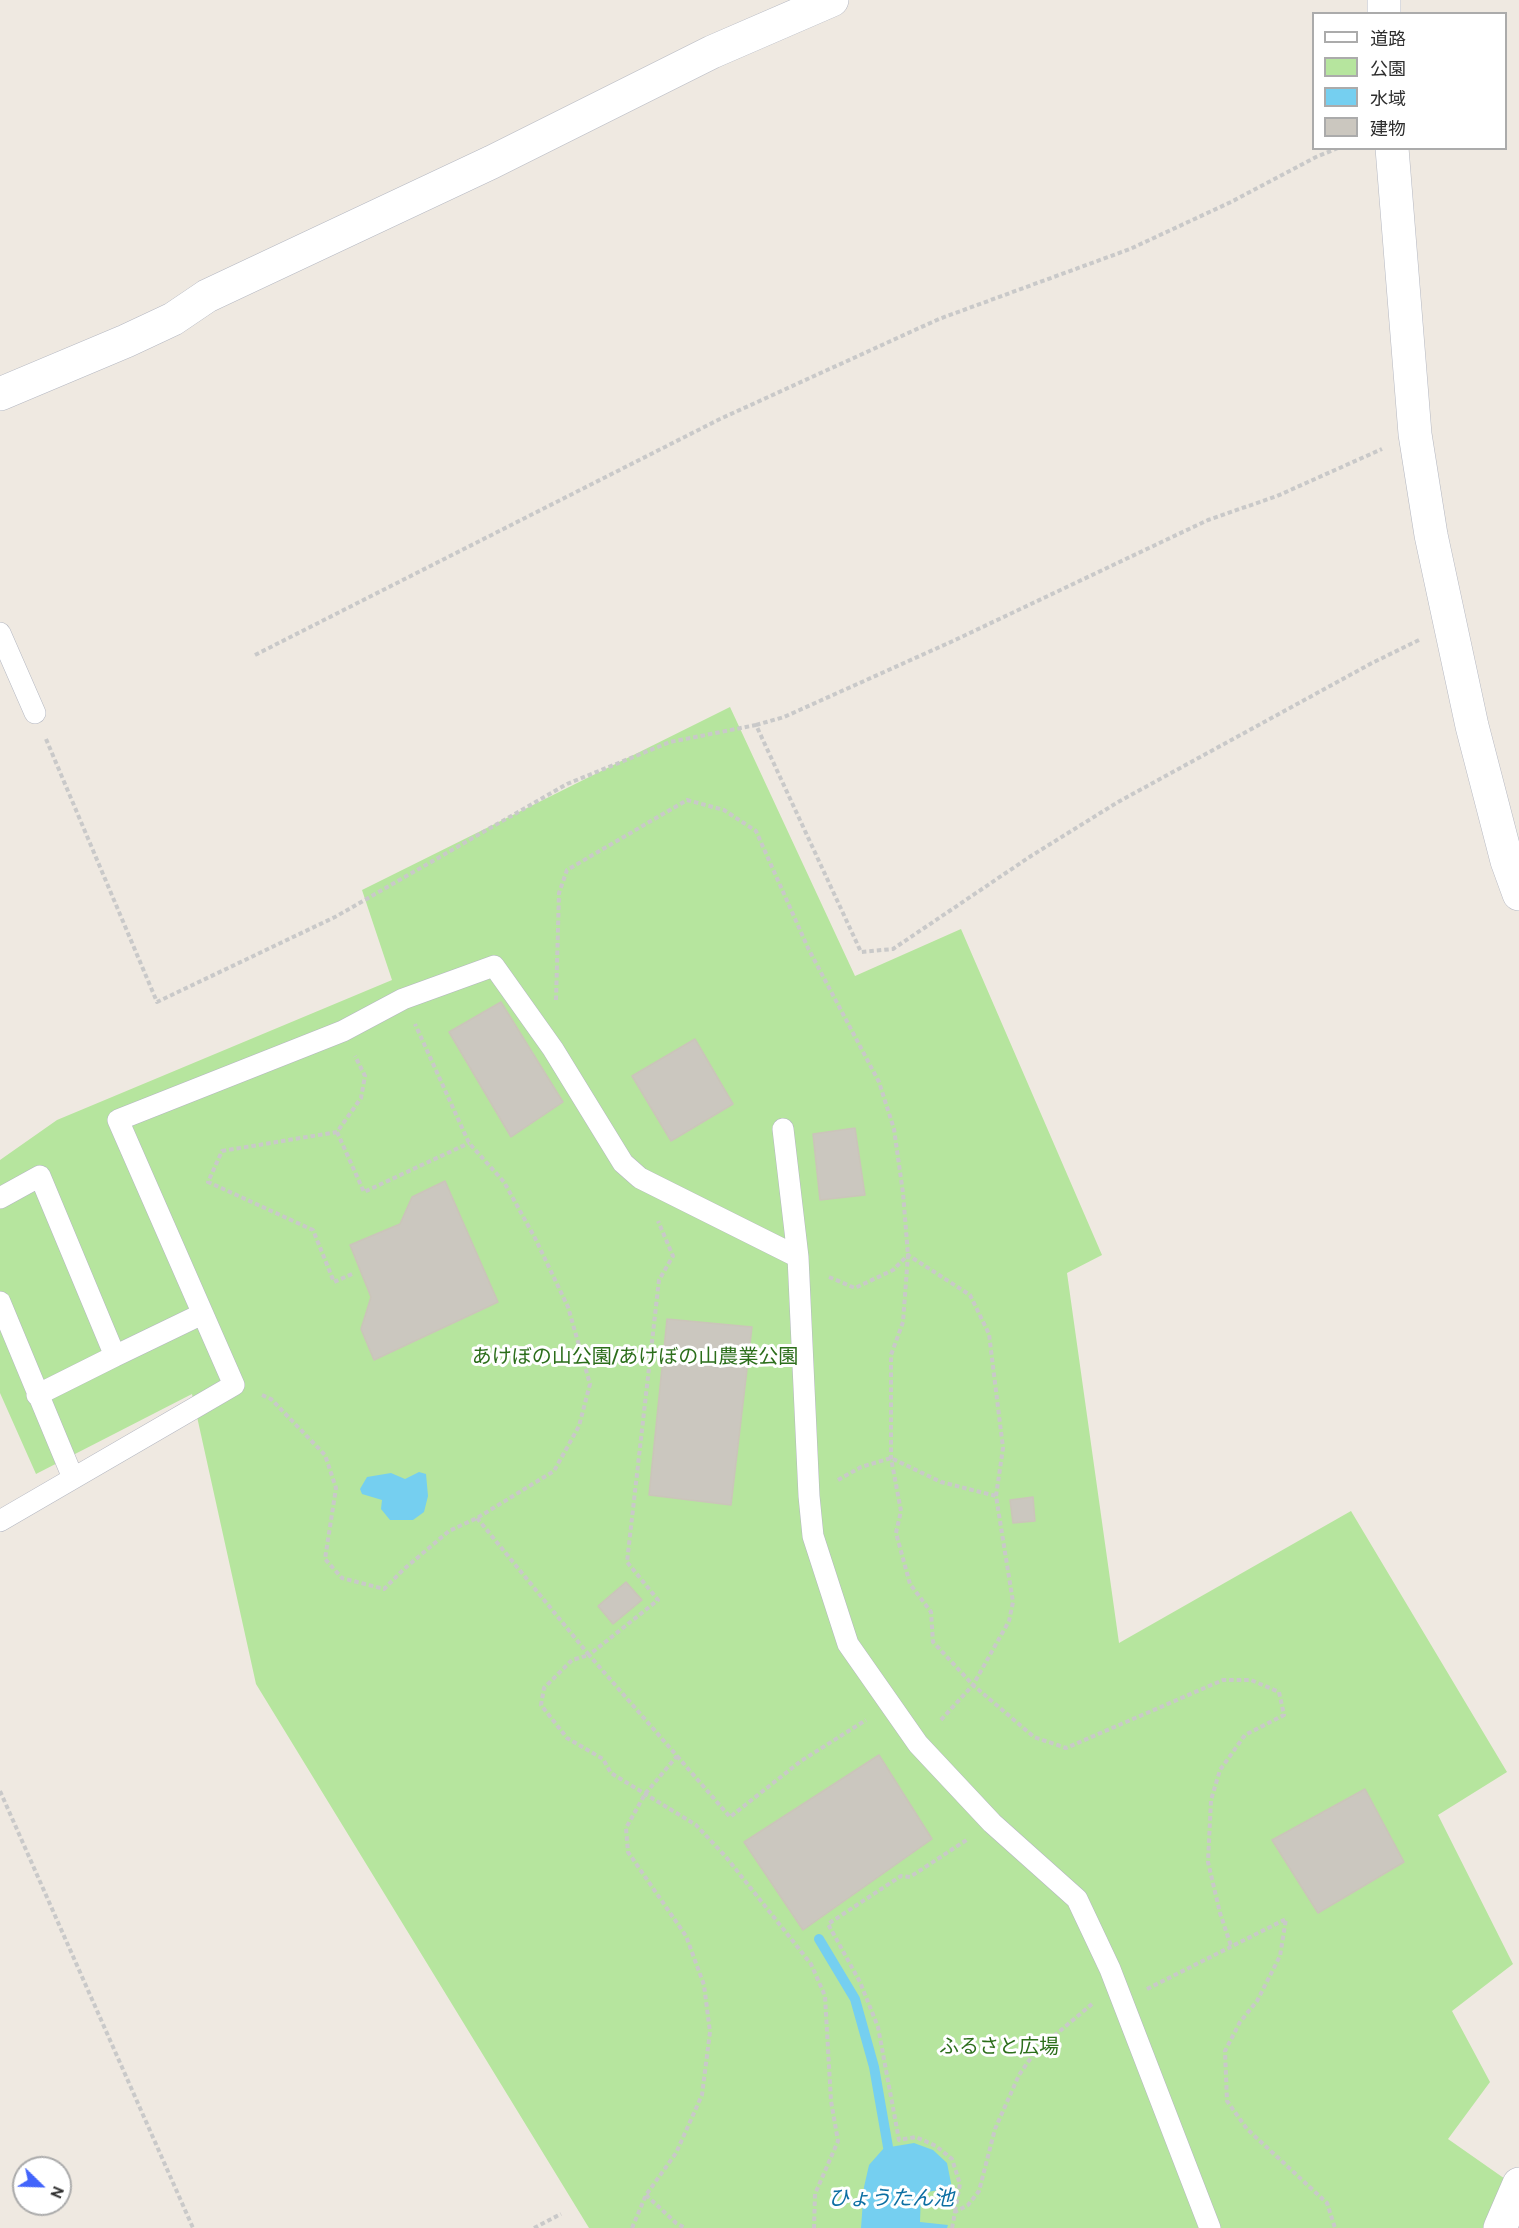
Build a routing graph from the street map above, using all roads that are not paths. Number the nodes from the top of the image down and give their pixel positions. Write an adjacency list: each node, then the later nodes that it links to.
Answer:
1 (832, 0): 3 (street)
2 (1392, 150): 6 (street)
3 (0, 394)
4 (0, 633): 5 (lane)
5 (34, 713)
6 (1519, 894)
7 (783, 1129): 9 (lane)
8 (0, 1198): 12 (lane)
9 (798, 1257): 11 (lane); 17 (lane)
10 (0, 1302): 13 (lane)
11 (202, 1314): 12 (lane); 14 (lane)
12 (115, 1356): 13 (lane)
13 (37, 1395): 14 (lane)
14 (73, 1478): 15 (lane)
15 (0, 1521)
16 (1519, 2184): 18 (street)
17 (1210, 2228)
18 (1500, 2228)

